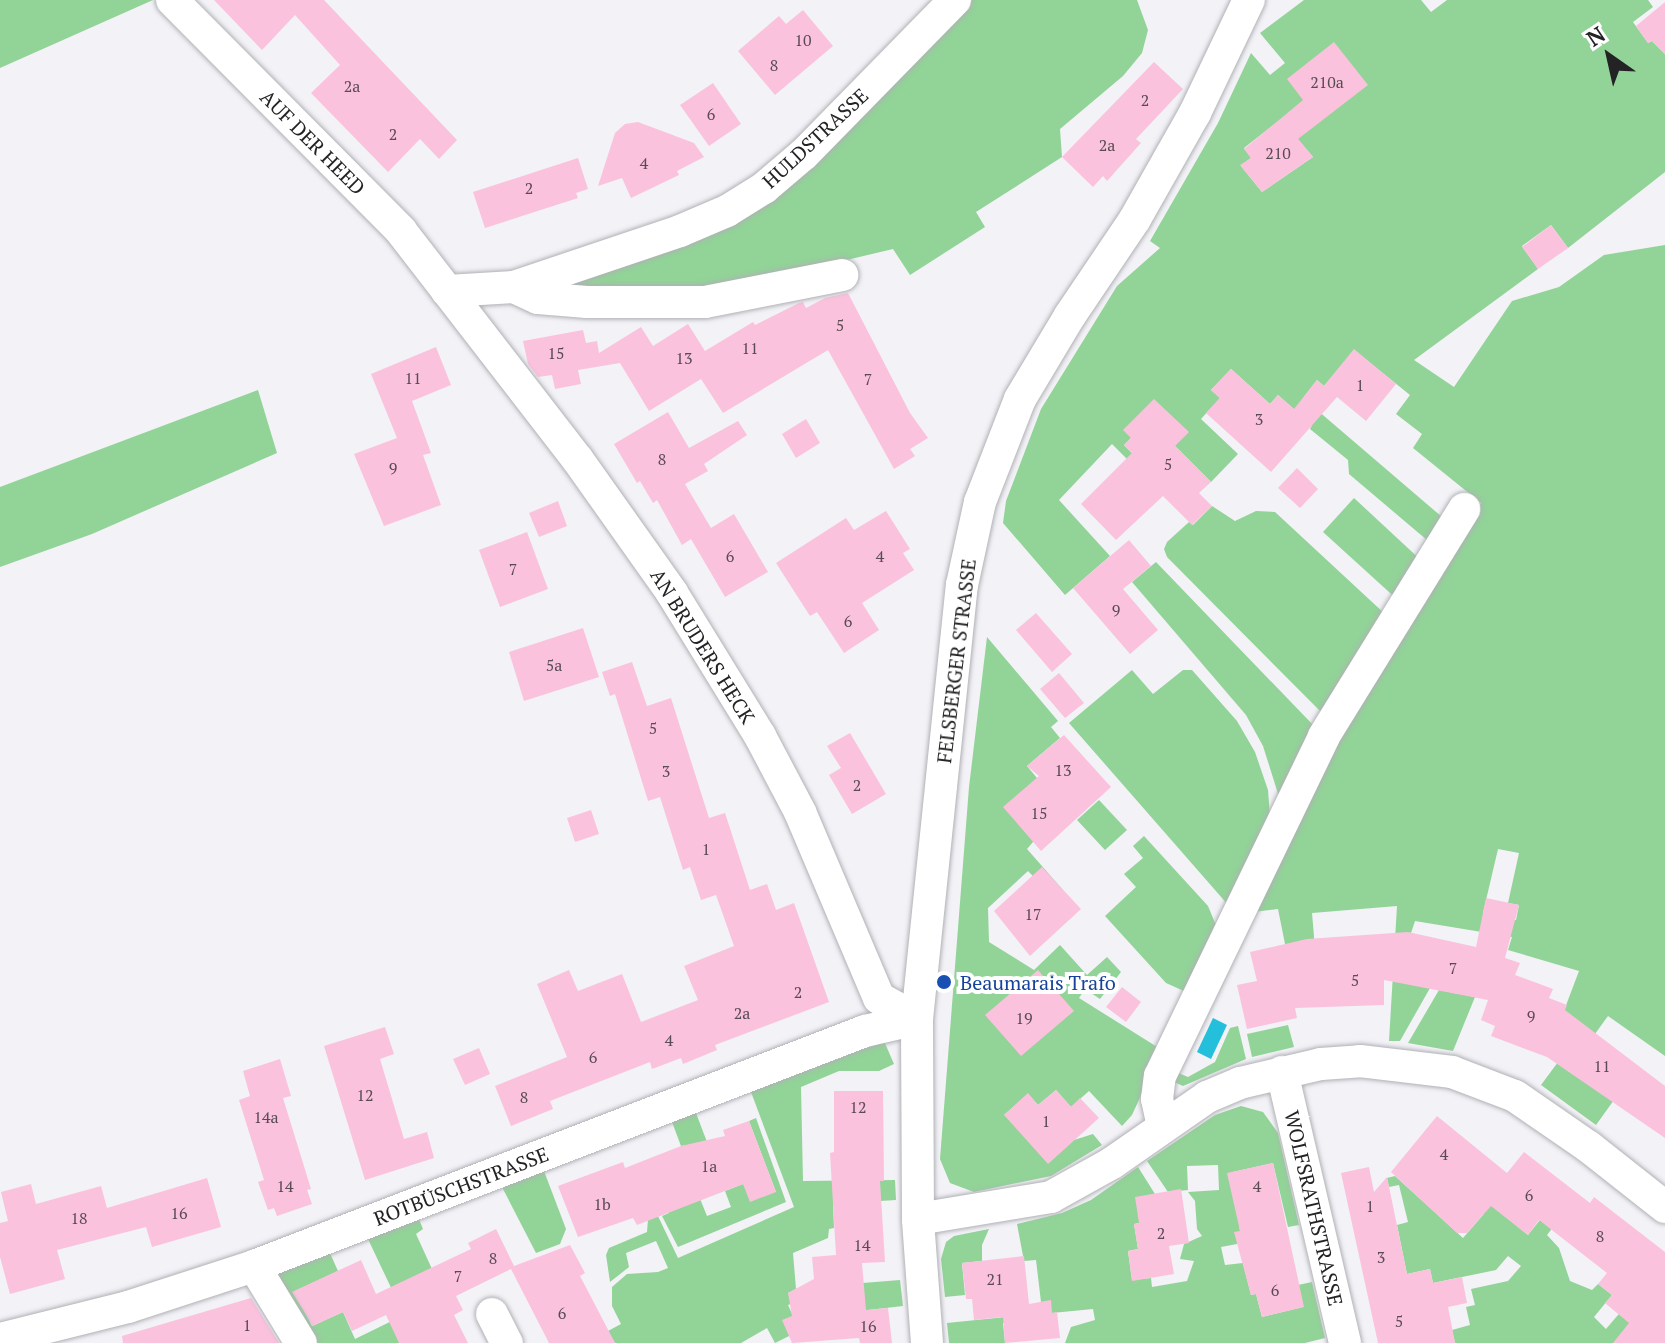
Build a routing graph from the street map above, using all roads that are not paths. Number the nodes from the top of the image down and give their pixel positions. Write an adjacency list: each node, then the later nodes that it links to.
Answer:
1 (172, 0): 6 (street, AUF DER HEED)
2 (955, 0): 5 (street, HULDSTRASSE)
3 (1249, 0): 8 (street, FELSBERGER STRASSE)
4 (842, 275): 5 (street, HULDSTRASSE)
5 (514, 287): 6 (street, HULDSTRASSE)
6 (447, 291): 8 (street, AN BRUDERS HECK)
7 (1464, 509): 10 (street)
8 (917, 1019): 12 (street, FELSBERGER STRASSE); 13 (street, ROTBÜSCHSTRASSE)
9 (1282, 1072): 10 (street); 11 (street); 19 (street, WOLFSRATHSTRASSE)
10 (1163, 1127): 12 (street)
11 (1665, 1207)
12 (918, 1219): 18 (street, FELSBERGER STRASSE)
13 (254, 1266): 15 (street, ROTBÜSCHSTRASSE); 16 (street)
14 (492, 1314): 17 (street)
15 (0, 1339)
16 (301, 1343)
17 (507, 1343)
18 (927, 1343)
19 (1345, 1343)

